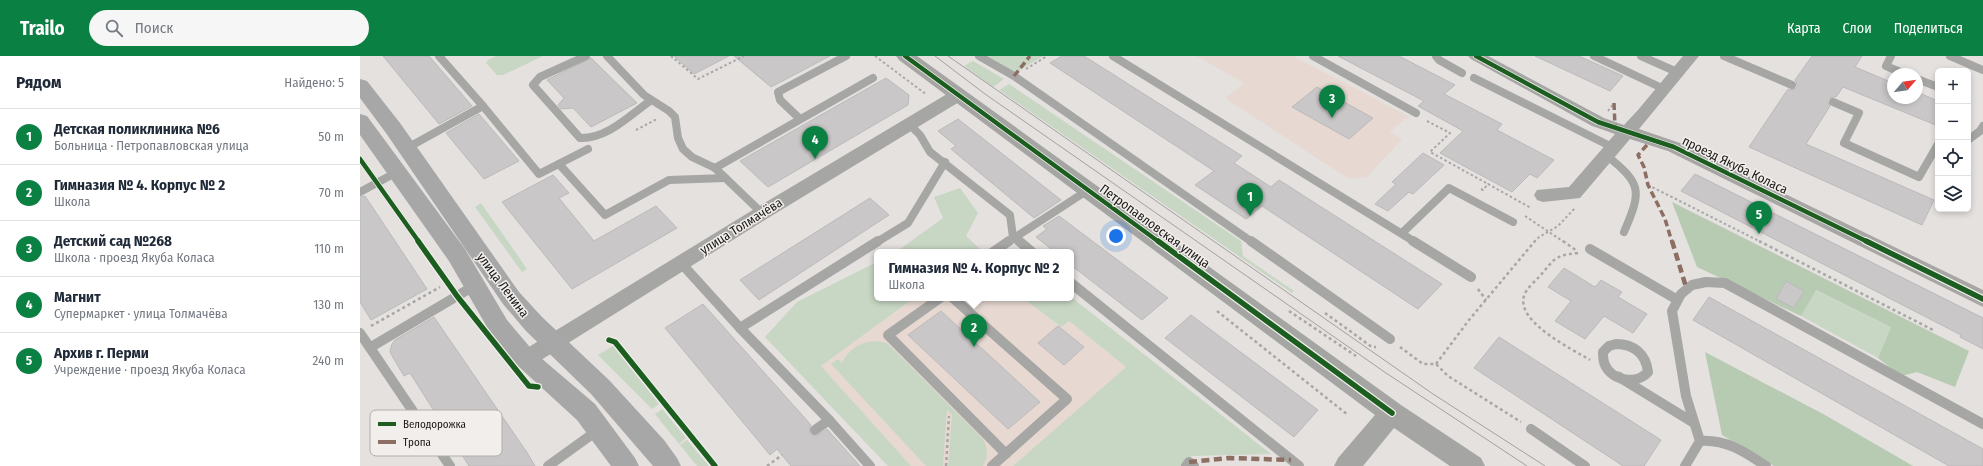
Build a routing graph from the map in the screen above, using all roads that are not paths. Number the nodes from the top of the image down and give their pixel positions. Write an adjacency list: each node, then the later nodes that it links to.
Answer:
1 (439, 56): 31 (lane)
2 (586, 56): 29 (lane)
3 (607, 56): 29 (lane)
4 (846, 56): 33 (lane)
5 (905, 56): 28 (street, Петропавловская улица)
6 (979, 56): 69 (lane)
7 (1113, 56): 54 (lane)
8 (1313, 56): 32 (lane)
9 (1436, 56): 19 (lane)
10 (1476, 56): 37 (street, проезд Якуба Коласа)
11 (1594, 56): 27 (lane)
12 (1641, 56): 20 (lane)
13 (1691, 56): 20 (street)
14 (1724, 56): 24 (lane)
15 (1891, 56): 17 (lane)
16 (1950, 56): 18 (lane)
17 (1891, 68)
18 (1983, 70)
19 (1462, 72)
20 (1677, 72): 27 (street)
21 (873, 78): 33 (lane)
22 (1474, 78): 42 (lane)
23 (1923, 81): 26 (lane)
24 (1792, 84)
25 (360, 85): 39 (main road, улица Ленина)
26 (1935, 86)
27 (1664, 89): 37 (street)
28 (958, 94): 35 (street, улица Толмачёва); 48 (street, Петропавловская улица)
29 (650, 101): 45 (lane)
30 (1833, 102): 41 (lane)
31 (483, 106): 39 (lane); 44 (lane)
32 (1416, 113)
33 (800, 119): 45 (lane)
34 (360, 120): 46 (main road, улица Ленина)
35 (909, 124): 43 (lane); 51 (street, улица Толмачёва)
36 (1983, 126): 38 (lane)
37 (1628, 132): 42 (street); 64 (street, проезд Якуба Коласа)
38 (1971, 138)
39 (406, 148): 70 (main road, улица Ленина)
40 (588, 149): 44 (lane)
41 (1935, 149)
42 (1609, 151): 50 (street); 53 (lane)
43 (944, 162): 55 (lane); 67 (lane)
44 (559, 164): 47 (lane)
45 (715, 168): 47 (lane)
46 (397, 172): 49 (lane); 61 (main road, улица Ленина)
47 (725, 178): 51 (lane)
48 (1088, 190): 55 (lane); 74 (street, Петропавловская улица)
49 (360, 192)
50 (1543, 195)
51 (762, 213): 59 (street, улица Толмачёва)
52 (1513, 222): 54 (lane)
53 (1624, 232)
54 (1402, 233): 60 (lane)
55 (1013, 237): 56 (lane); 57 (lane)
56 (997, 249)
57 (1028, 249)
58 (1590, 249): 63 (lane)
59 (681, 263): 67 (lane); 70 (street, улица Толмачёва)
60 (1471, 277)
61 (474, 286): 68 (lane); 71 (main road, улица Ленина)
62 (1074, 286): 92 (lane)
63 (1676, 299): 76 (lane); 77 (lane)
64 (1983, 299)
65 (936, 301): 82 (lane)
66 (956, 301): 82 (lane)
67 (740, 328): 75 (lane)
68 (365, 339): 73 (lane)
69 (1390, 339)
70 (554, 342): 71 (street, улица Толмачёва); 87 (main road, улица Ленина)
71 (526, 360): 79 (main road, улица Ленина)
72 (1616, 376): 72 (lane); 76 (lane)
73 (413, 410)
74 (1392, 413): 93 (street); 94 (street, Петропавловская улица)
75 (829, 420): 80 (lane); 88 (lane)
76 (1694, 423): 81 (lane)
77 (1983, 424)
78 (1531, 429): 95 (lane)
79 (600, 430): 85 (lane); 86 (main road, улица Ленина)
80 (815, 430)
81 (1700, 441): 96 (lane); 97 (lane)
82 (1006, 454): 89 (lane)
83 (443, 456): 84 (lane)
84 (450, 466)
85 (548, 466)
86 (626, 466)
87 (668, 466)
88 (870, 466)
89 (992, 466)
90 (1186, 466): 91 (lane)
91 (1194, 466)
92 (1299, 466)
93 (1347, 466)
94 (1472, 466)
95 (1585, 466)
96 (1685, 466)
97 (1766, 466)

